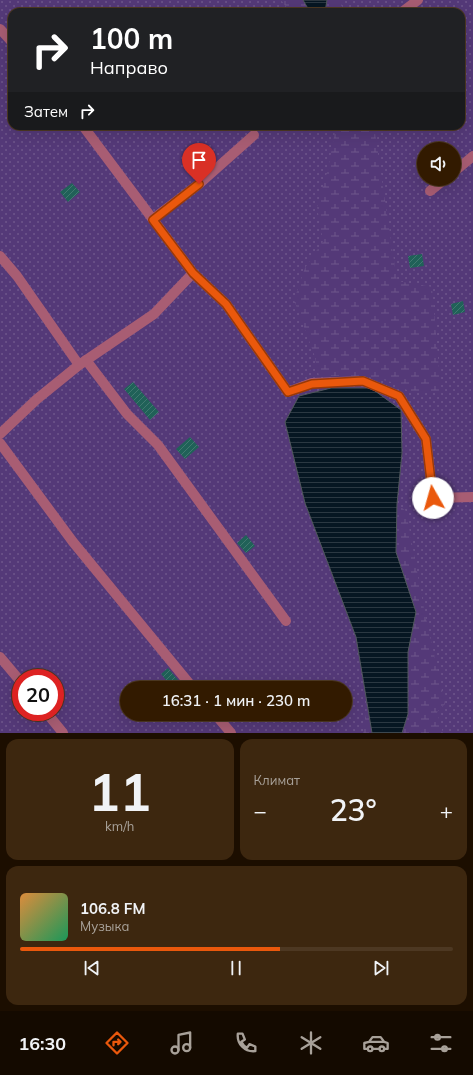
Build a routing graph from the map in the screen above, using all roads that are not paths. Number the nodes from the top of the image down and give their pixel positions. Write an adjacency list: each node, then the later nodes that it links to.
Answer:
1 (418, 0): 2 (lane)
2 (407, 8)
3 (0, 28): 4 (lane)
4 (8, 37)
5 (86, 130): 11 (lane)
6 (254, 135): 11 (lane)
7 (473, 156): 8 (lane)
8 (461, 166)
9 (436, 186): 10 (lane)
10 (430, 191)
11 (153, 220): 13 (lane)
12 (0, 256): 14 (lane)
13 (193, 273): 14 (lane); 17 (lane)
14 (82, 362): 15 (lane); 18 (lane)
15 (0, 434)
16 (0, 443): 21 (lane)
17 (473, 497)
18 (286, 621)
19 (0, 657): 20 (lane)
20 (12, 671)
21 (187, 681)
22 (53, 721): 24 (lane)
23 (221, 721): 25 (lane)
24 (63, 733)
25 (231, 733)

